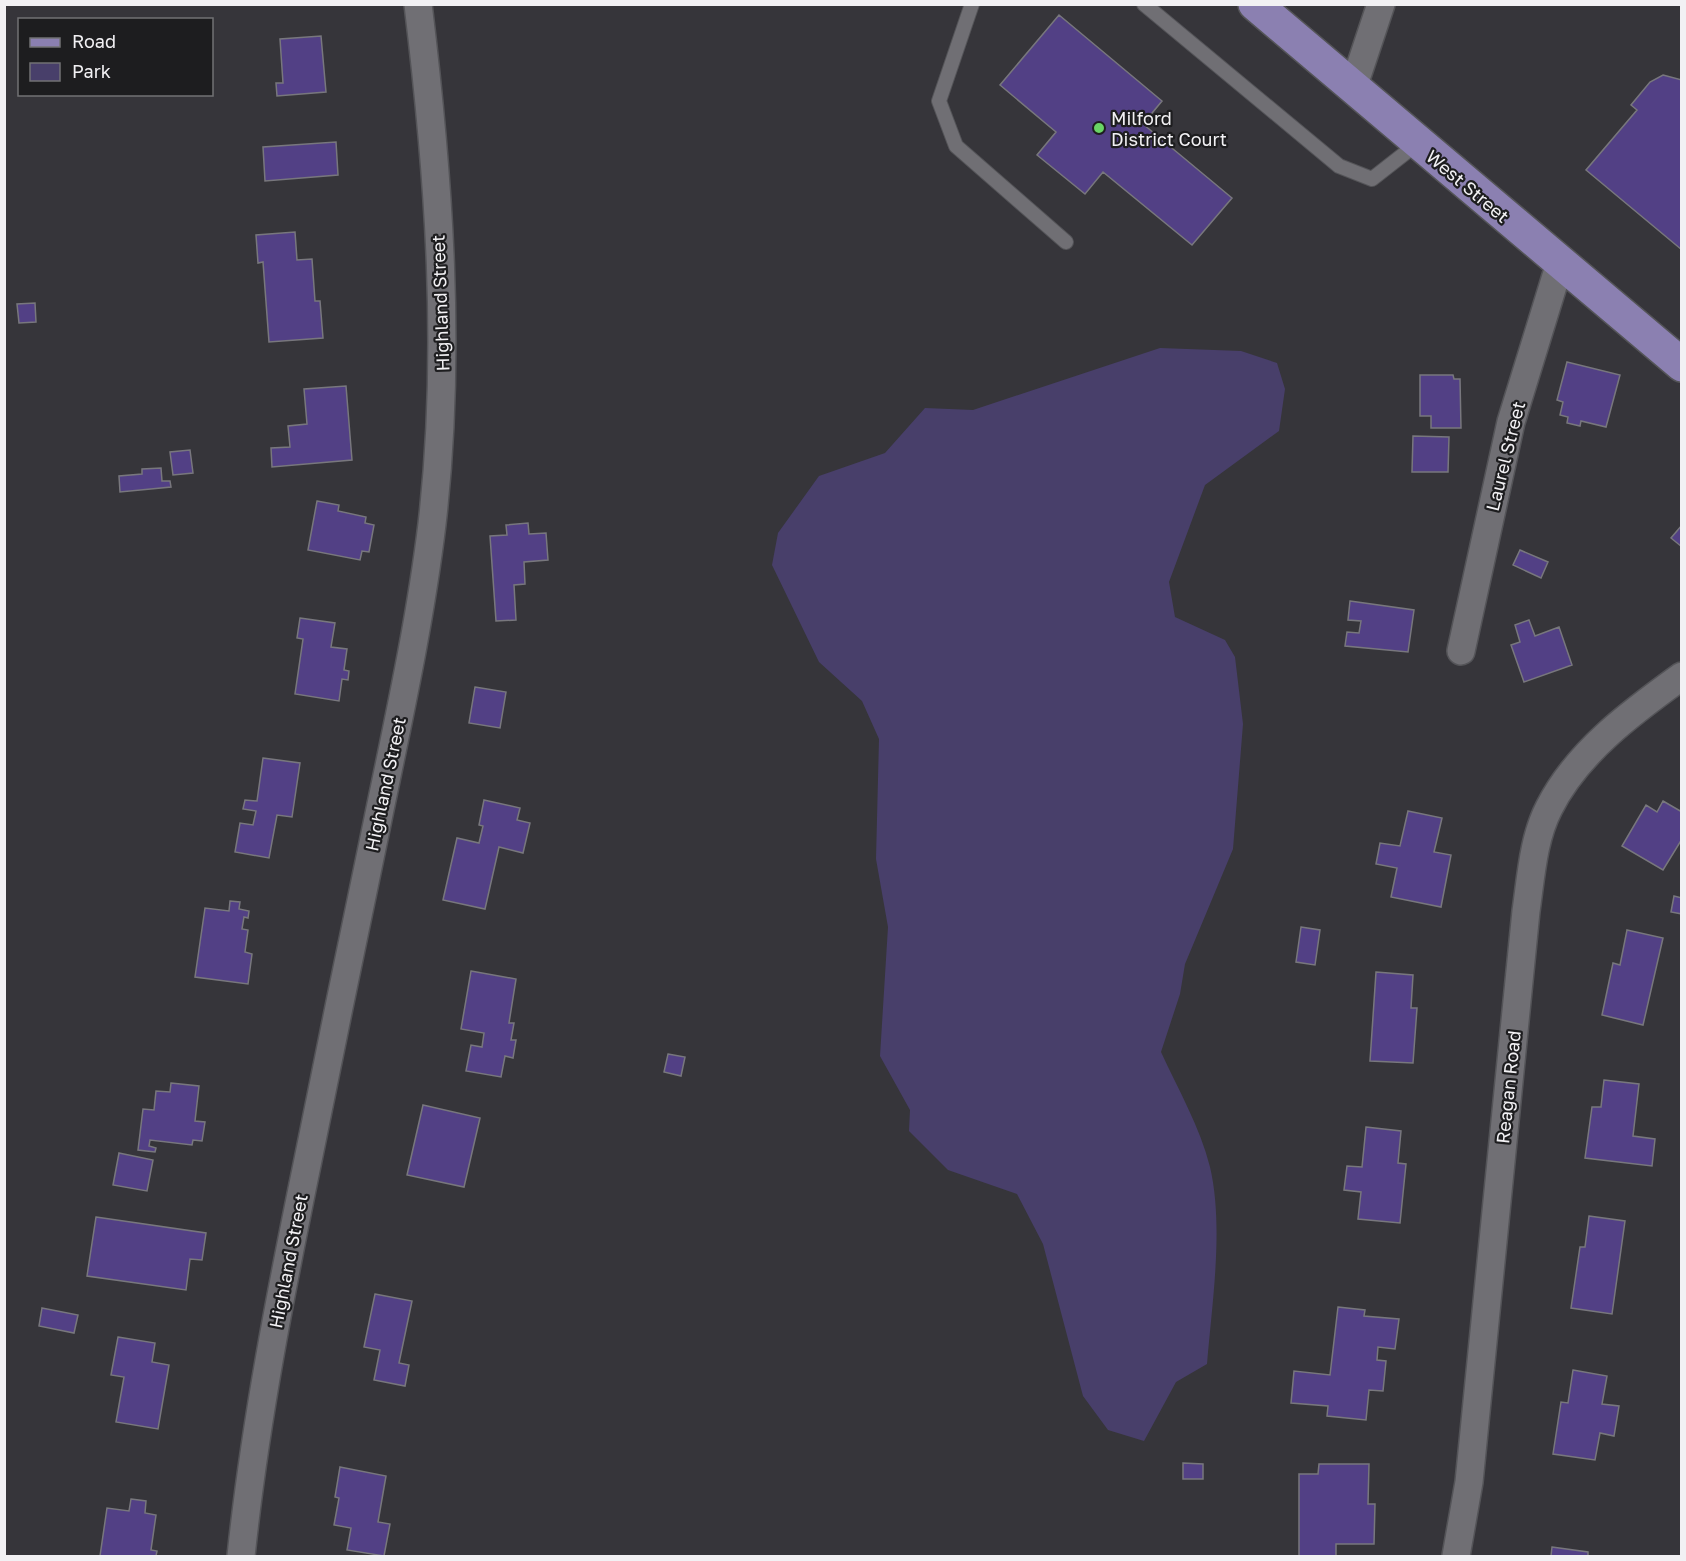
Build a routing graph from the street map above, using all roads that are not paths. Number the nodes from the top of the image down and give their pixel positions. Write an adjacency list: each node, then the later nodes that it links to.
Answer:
1 (418, 4): 13 (street, Highland Street)
2 (972, 4): 8 (lane)
3 (1144, 4): 7 (lane)
4 (1255, 4): 6 (main road, West Street)
5 (1381, 4): 6 (street)
6 (1353, 88): 7 (main road, West Street)
7 (1418, 143): 9 (main road, West Street)
8 (1066, 242)
9 (1560, 263): 10 (main road, West Street); 11 (street, Laurel Street)
10 (1678, 355)
11 (1461, 651)
12 (1682, 676): 14 (street, Reagan Road)
13 (241, 1557)
14 (1456, 1557)

